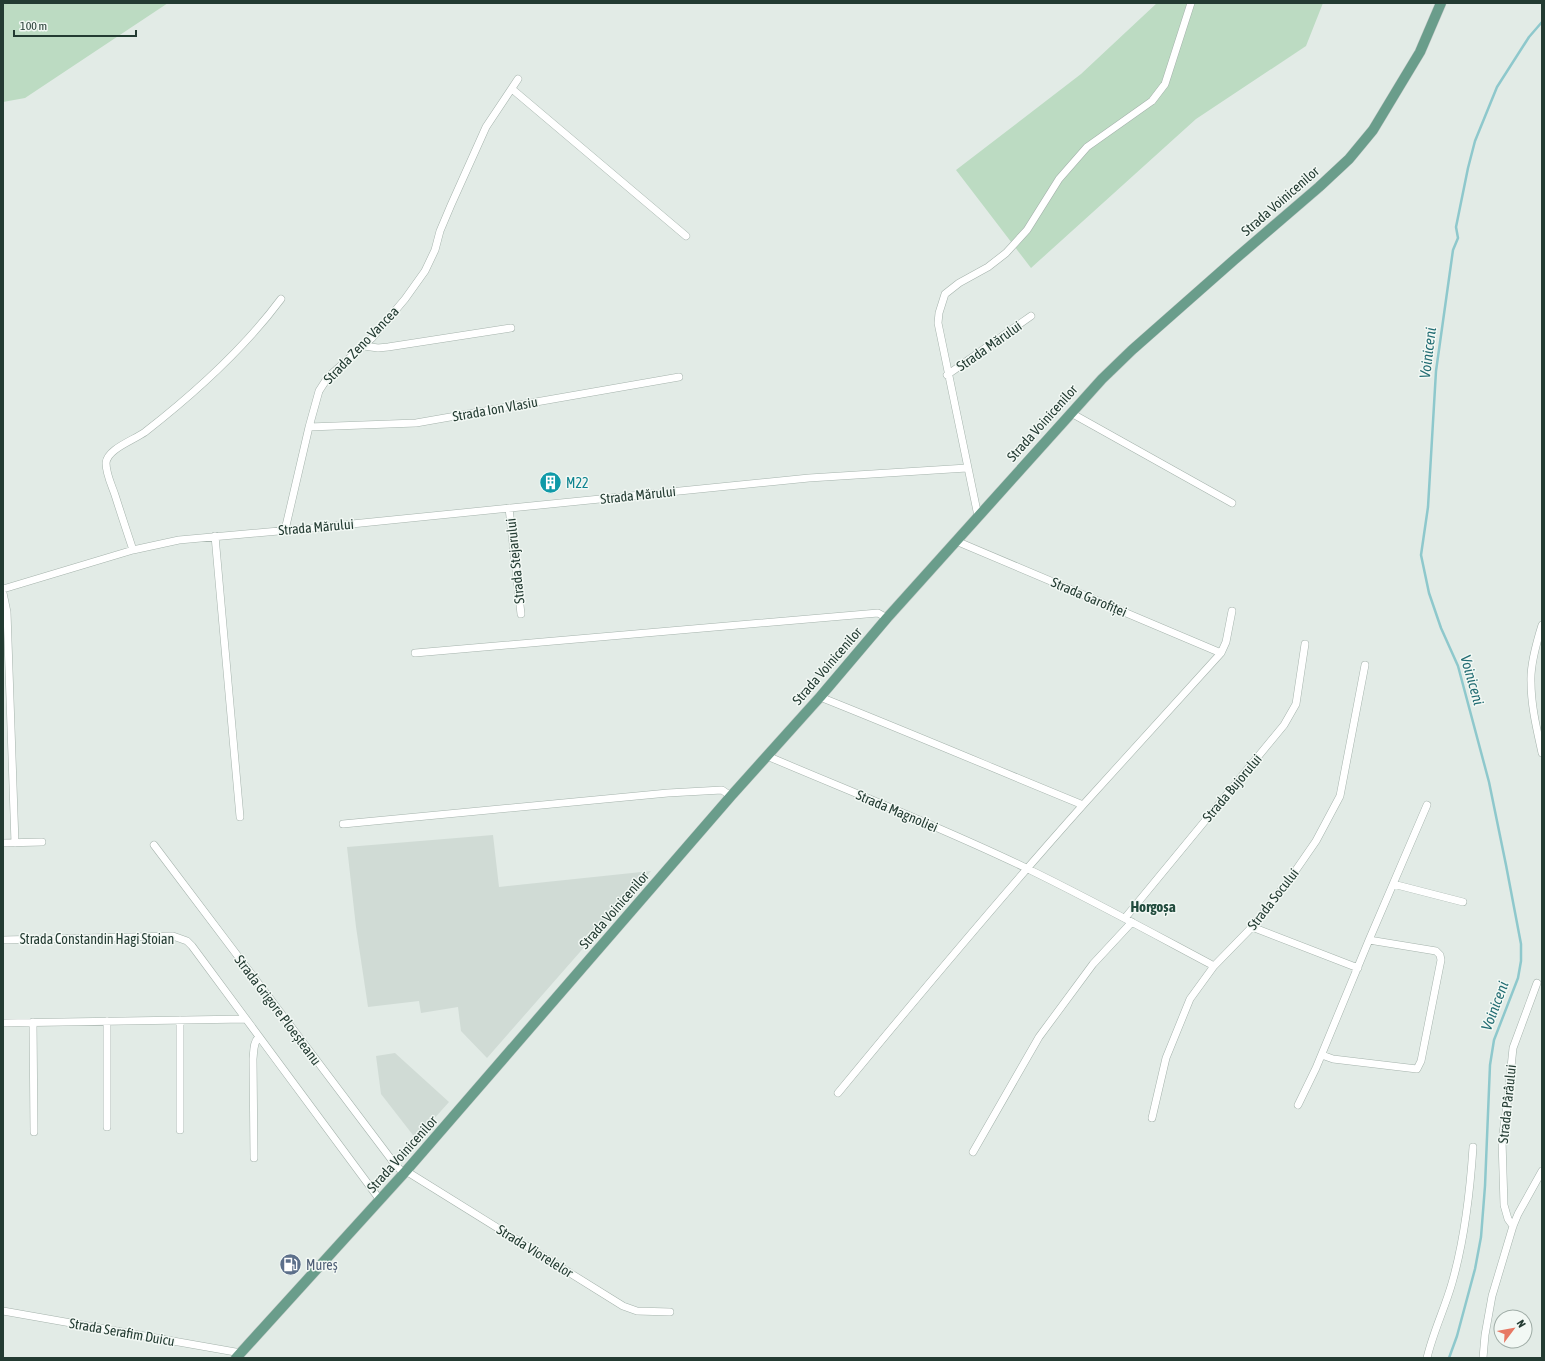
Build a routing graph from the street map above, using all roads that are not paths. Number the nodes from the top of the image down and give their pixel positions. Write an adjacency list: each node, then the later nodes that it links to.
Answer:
1 (1191, 3): 10 (street, Strada Mărului)
2 (1441, 3): 12 (main road, Strada Voinicenilor)
3 (518, 79): 4 (street, Strada Zeno Vancea)
4 (512, 89): 5 (street); 9 (street, Strada Zeno Vancea)
5 (686, 236)
6 (281, 299): 21 (street)
7 (1031, 316): 10 (street, Strada Mărului)
8 (511, 328): 9 (street)
9 (364, 346): 13 (street, Strada Zeno Vancea)
10 (948, 375): 14 (street, Strada Mărului)
11 (679, 377): 13 (street, Strada Ion Vlasiu)
12 (1071, 413): 15 (street); 17 (main road, Strada Voinicenilor)
13 (309, 427): 18 (street, Strada Zeno Vancea)
14 (967, 468): 16 (street, Strada Mărului); 17 (street, Strada Mărului)
15 (1232, 503)
16 (510, 508): 18 (street, Strada Mărului); 25 (street, Strada Stejarului)
17 (978, 516): 20 (main road, Strada Voinicenilor)
18 (285, 530): 19 (street, Strada Mărului)
19 (215, 536): 21 (street, Strada Mărului); 38 (street)
20 (956, 541): 26 (main road, Strada Voinicenilor); 30 (street, Strada Garofiței)
21 (133, 550): 22 (street, Strada Mărului)
22 (3, 589)
23 (3, 593): 42 (street)
24 (1232, 611): 30 (street)
25 (521, 614)
26 (887, 618): 29 (street); 32 (main road, Strada Voinicenilor)
27 (1542, 625): 33 (street)
28 (1306, 644): 47 (street, Strada Bujorului)
29 (415, 652)
30 (1221, 653): 36 (street)
31 (1364, 665): 49 (street, Strada Socului)
32 (820, 697): 34 (main road, Strada Voinicenilor); 36 (street)
33 (1542, 753)
34 (767, 756): 35 (main road, Strada Voinicenilor); 44 (street, Strada Magnoliei)
35 (731, 796): 39 (street); 72 (main road, Strada Voinicenilor)
36 (1084, 805): 44 (street)
37 (1427, 805): 45 (street)
38 (240, 817)
39 (343, 824)
40 (42, 842): 42 (street)
41 (3, 843): 42 (street)
42 (15, 843)
43 (154, 845): 72 (street, Strada Grigore Ploeșteanu)
44 (1026, 868): 47 (street, Strada Magnoliei); 62 (street)
45 (1393, 884): 46 (street); 51 (street)
46 (1463, 902)
47 (1125, 918): 48 (street, Strada Magnoliei)
48 (1132, 922): 52 (street, Strada Magnoliei); 69 (street)
49 (1252, 927): 52 (street, Strada Socului); 53 (street)
50 (3, 940): 56 (street, Strada Constandin Hagi Stoian)
51 (1369, 940): 53 (street); 61 (street)
52 (1214, 966): 64 (street, Strada Socului)
53 (1358, 968): 61 (street)
54 (1537, 983): 74 (street, Strada Pârâului)
55 (180, 1020): 56 (street); 58 (street); 66 (street)
56 (246, 1020): 60 (street, Strada Constandin Hagi Stoian)
57 (33, 1022): 58 (street); 59 (street); 67 (street)
58 (107, 1022): 65 (street)
59 (3, 1023)
60 (259, 1037): 70 (street); 73 (street, Strada Constandin Hagi Stoian)
61 (1322, 1055): 63 (street)
62 (838, 1093)
63 (1298, 1105)
64 (1152, 1118)
65 (106, 1128)
66 (180, 1130)
67 (34, 1132)
68 (1473, 1147): 78 (street)
69 (973, 1152)
70 (254, 1158)
71 (1542, 1171): 74 (street)
72 (405, 1173): 73 (main road, Strada Voinicenilor); 76 (street, Strada Viorelelor)
73 (380, 1200): 77 (main road, Strada Voinicenilor)
74 (1513, 1226): 79 (street)
75 (3, 1311): 77 (street, Strada Serafim Duicu)
76 (670, 1312)
77 (239, 1355)
78 (1427, 1358)
79 (1483, 1358)

